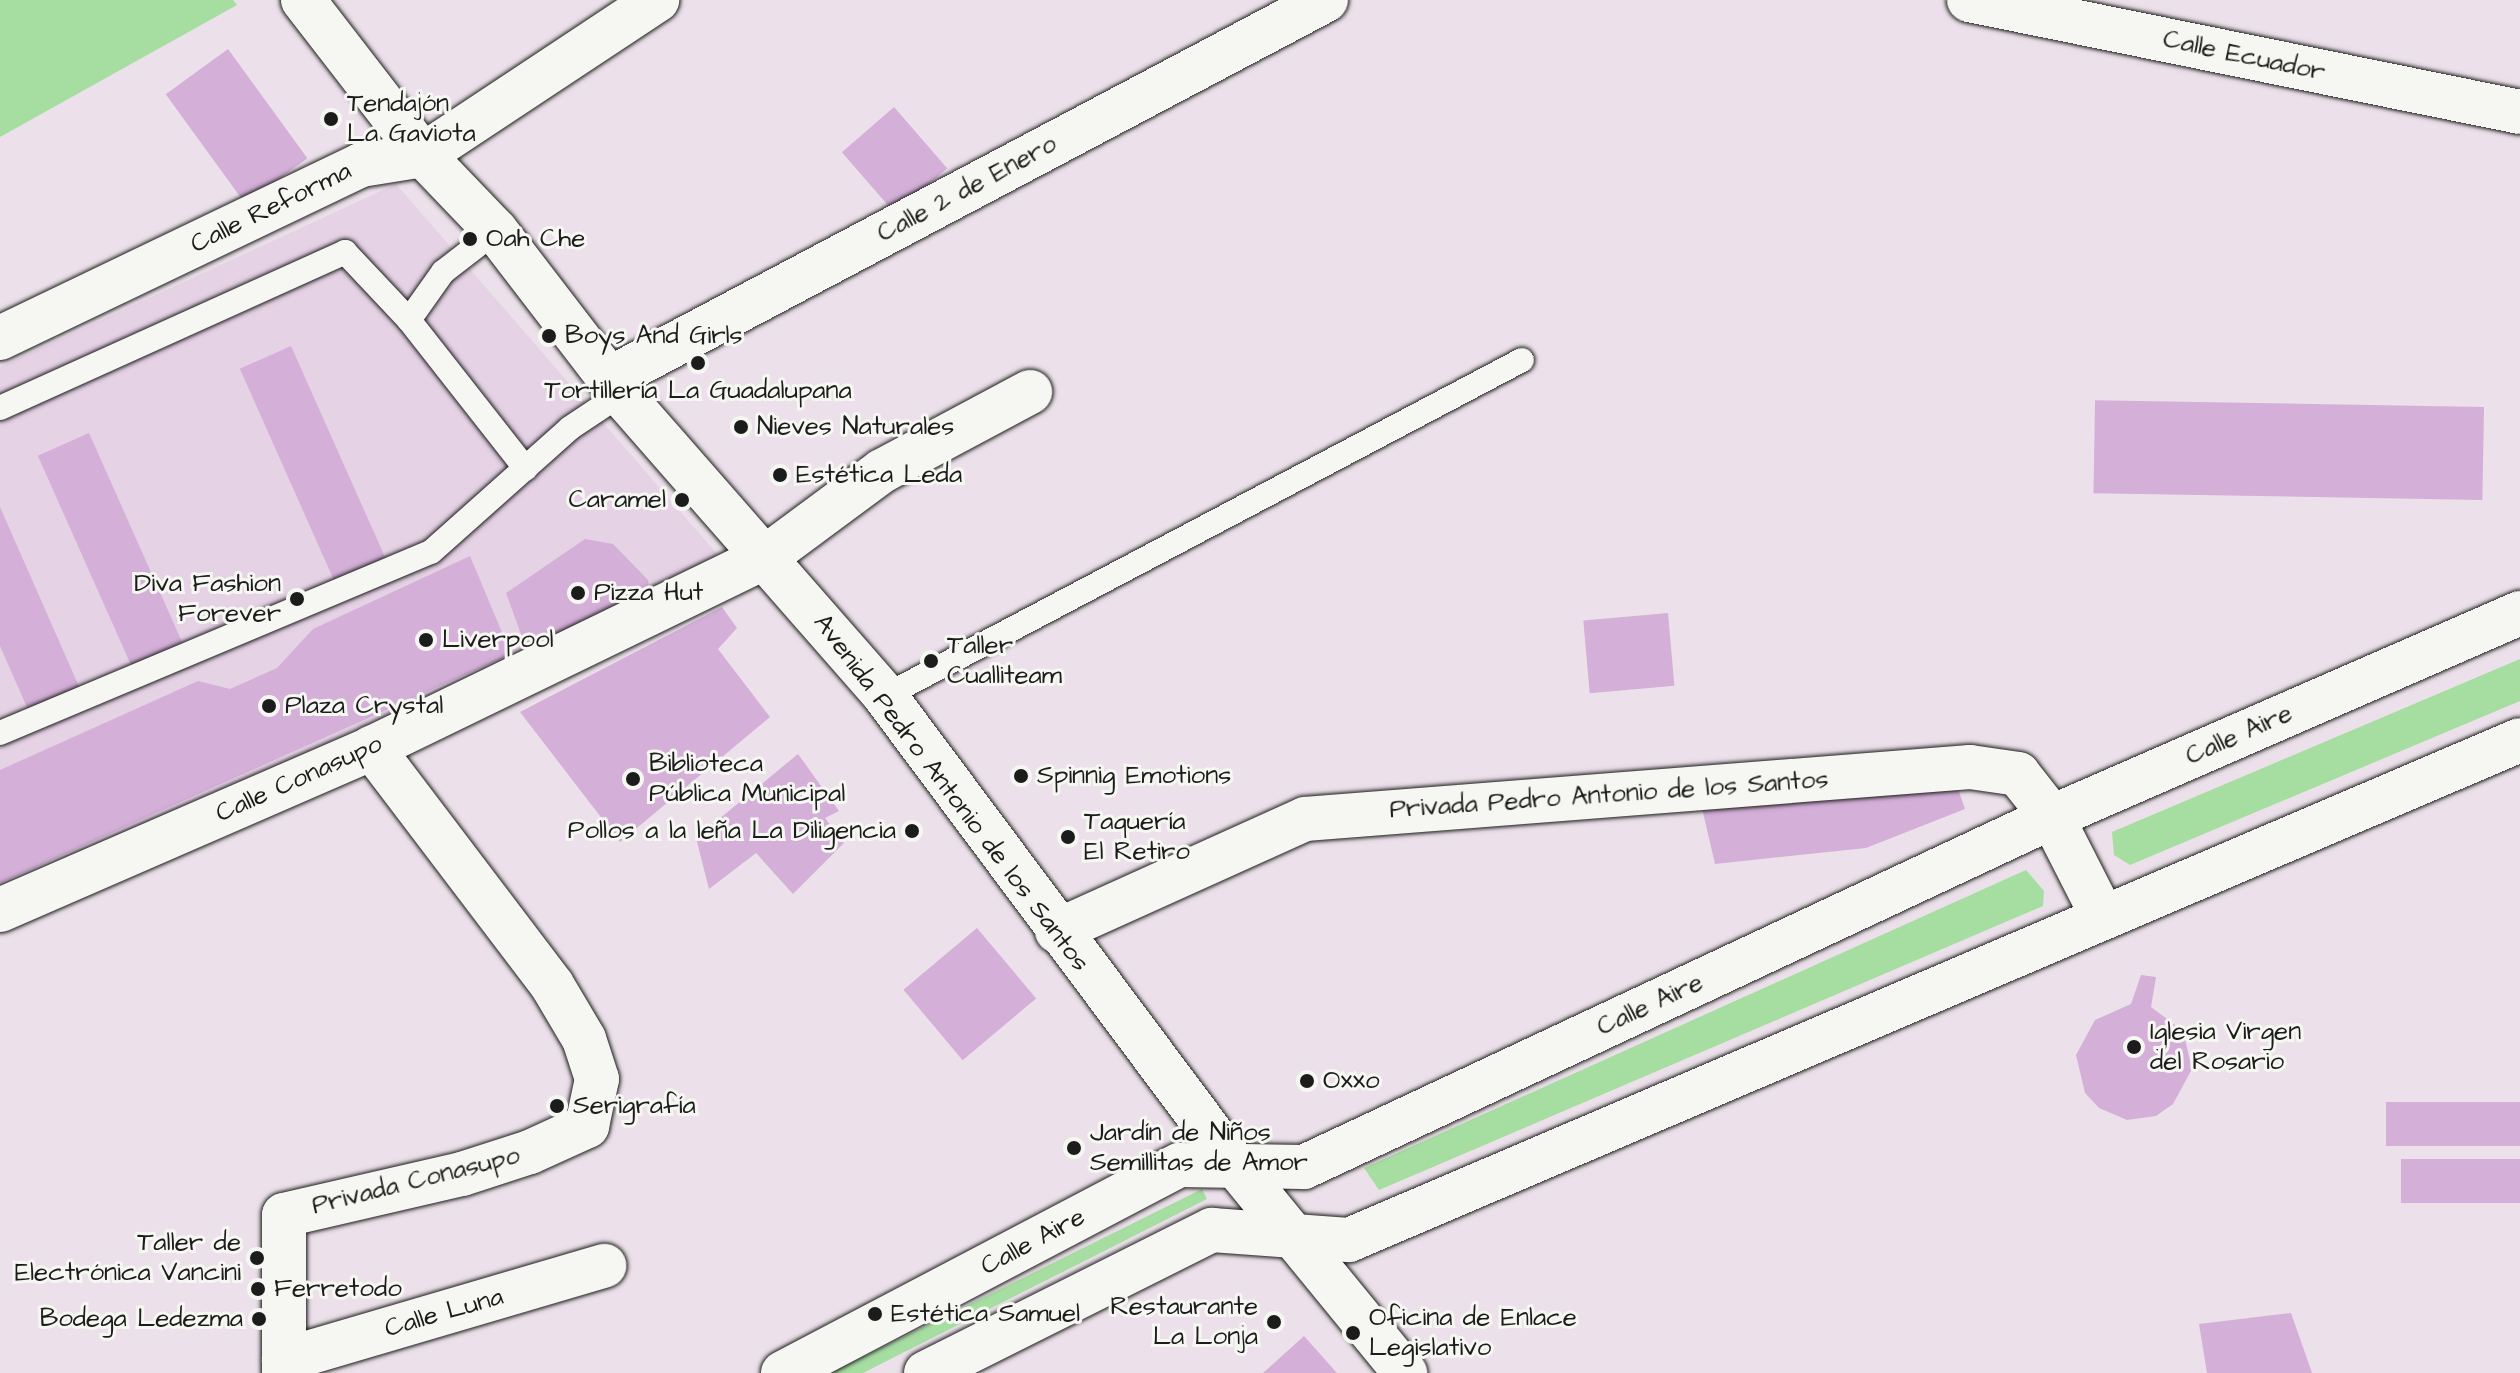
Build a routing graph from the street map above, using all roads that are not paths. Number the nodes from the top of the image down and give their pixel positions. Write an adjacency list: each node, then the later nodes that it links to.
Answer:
1 (303, 0): 6 (street, Avenida Pedro Antonio de los Santos)
2 (657, 0): 6 (street, Calle Reforma)
3 (1326, 0): 11 (street, Calle 2 de Enero)
4 (1969, 0): 5 (street, Calle Ecuador)
5 (2520, 112)
6 (423, 155): 7 (street, Avenida Pedro Antonio de los Santos); 9 (street, Calle Reforma)
7 (496, 231): 8 (lane); 11 (street, Avenida Pedro Antonio de los Santos)
8 (409, 320): 13 (lane); 14 (lane)
9 (0, 338)
10 (1522, 360): 17 (lane)
11 (615, 386): 14 (lane); 15 (street, Avenida Pedro Antonio de los Santos)
12 (1030, 392): 15 (street, Calle Conasupo)
13 (0, 408)
14 (526, 469): 18 (lane)
15 (767, 556): 17 (street, Avenida Pedro Antonio de los Santos); 20 (street, Calle Conasupo)
16 (2520, 613): 21 (street, Calle Aire)
17 (885, 696): 24 (street, Avenida Pedro Antonio de los Santos)
18 (0, 733)
19 (2520, 740): 23 (street)
20 (372, 748): 22 (street, Calle Conasupo); 28 (street, Privada Conasupo)
21 (2052, 817): 23 (street, Privada Pedro Antonio de los Santos); 24 (street, Privada Pedro Antonio de los Santos); 25 (street, Calle Aire)
22 (0, 910)
23 (2103, 917): 26 (street)
24 (1057, 931): 25 (street, Avenida Pedro Antonio de los Santos)
25 (1235, 1165): 26 (street, Avenida Pedro Antonio de los Santos); 29 (street, Calle Aire)
26 (1295, 1236): 30 (street); 31 (street, Avenida Pedro Antonio de los Santos)
27 (604, 1266): 28 (street, Calle Luna)
28 (284, 1367)
29 (783, 1373)
30 (926, 1373)
31 (1405, 1373)

